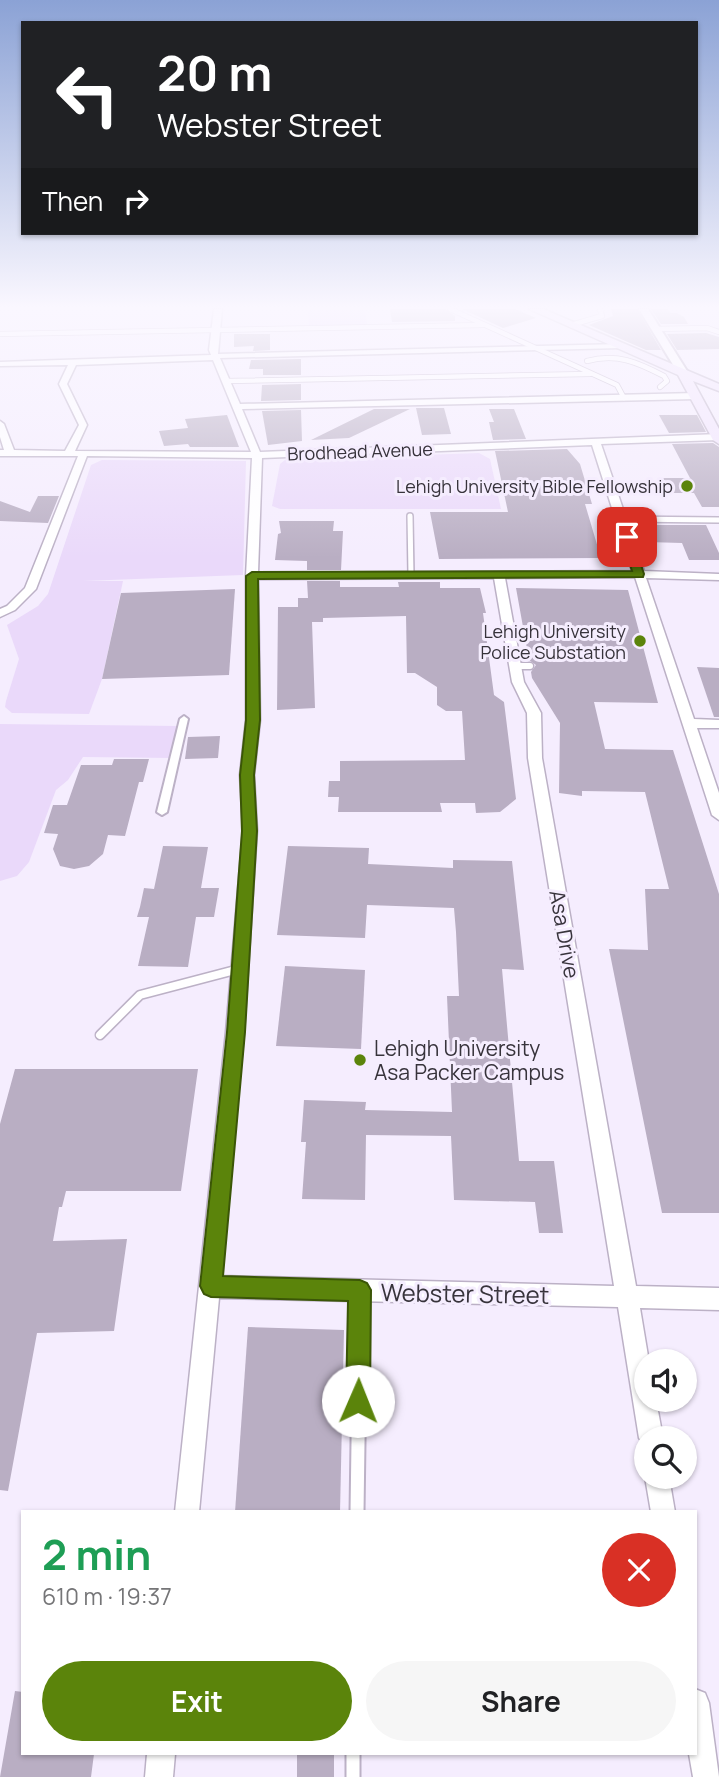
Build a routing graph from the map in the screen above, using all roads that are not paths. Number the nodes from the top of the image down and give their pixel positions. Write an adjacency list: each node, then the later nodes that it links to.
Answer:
1 (67, 392): 12 (street)
2 (230, 392): 7 (street)
3 (621, 392): 6 (lane)
4 (694, 392): 5 (main road)
5 (696, 396): 6 (street); 9 (main road)
6 (624, 398): 7 (street)
7 (236, 407): 14 (street)
8 (0, 424): 11 (street)
9 (718, 438): 10 (street, Brodhead Avenue)
10 (595, 441): 14 (street, Brodhead Avenue); 16 (street)
11 (5, 453): 12 (street, Brodhead Avenue)
12 (69, 453): 13 (street, Brodhead Avenue)
13 (84, 453): 14 (street, Brodhead Avenue); 23 (street)
14 (257, 454): 21 (street)
15 (410, 516): 19 (lane)
16 (621, 519): 17 (lane); 18 (street)
17 (719, 520)
18 (639, 574): 20 (street); 22 (street); 25 (street)
19 (411, 575): 20 (street); 21 (street)
20 (499, 575): 33 (street, Asa Drive)
21 (252, 576): 29 (street)
22 (719, 577)
23 (0, 613)
24 (184, 719): 27 (street)
25 (688, 723): 26 (street); 28 (street)
26 (719, 724)
27 (162, 812)
28 (719, 815)
29 (239, 969): 30 (lane); 31 (street)
30 (100, 1035)
31 (211, 1286): 32 (street, Webster Street); 37 (street)
32 (360, 1290): 33 (street, Webster Street); 38 (lane)
33 (627, 1297): 34 (street, Webster Street); 35 (street, Asa Drive)
34 (719, 1299)
35 (649, 1426)
36 (659, 1489): 39 (street)
37 (187, 1510)
38 (357, 1510)
39 (663, 1510)
40 (697, 1715): 45 (street)
41 (161, 1755): 43 (street)
42 (353, 1755): 44 (lane)
43 (159, 1777)
44 (353, 1777)
45 (707, 1777)

